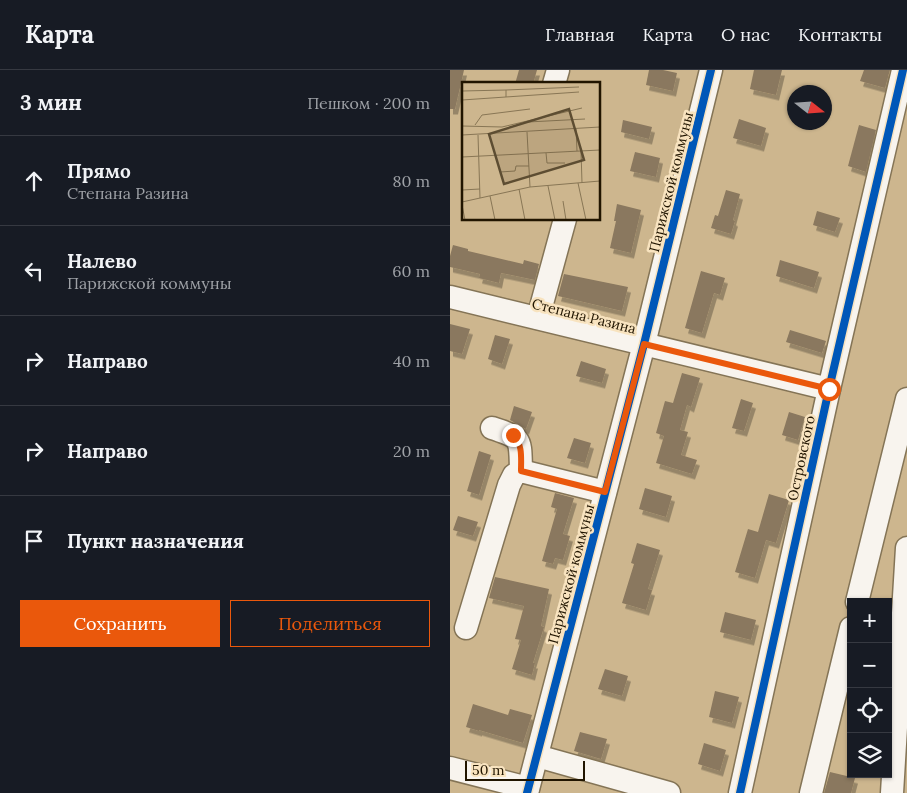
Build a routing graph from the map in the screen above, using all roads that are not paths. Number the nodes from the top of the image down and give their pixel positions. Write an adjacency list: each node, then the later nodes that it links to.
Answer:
1 (710, 70): 6 (street, Парижской коммуны)
2 (903, 70): 7 (street, Островского)
3 (565, 220): 5 (street)
4 (450, 297): 5 (street, Степана Разина)
5 (538, 318): 6 (street, Степана Разина)
6 (644, 344): 7 (street, Степана Разина); 11 (street, Парижской коммуны)
7 (829, 389): 22 (street, Островского)
8 (907, 399): 13 (street)
9 (492, 428): 10 (street)
10 (521, 471): 11 (street); 14 (street)
11 (605, 492): 17 (street, Парижской коммуны)
12 (907, 548): 16 (street)
13 (858, 598)
14 (466, 628)
15 (847, 662): 23 (street)
16 (894, 673): 24 (street)
17 (536, 756): 19 (street, Парижской коммуны); 20 (street)
18 (450, 768): 19 (street)
19 (528, 790)
20 (637, 790): 21 (street)
21 (669, 793)
22 (740, 793)
23 (810, 793)
24 (892, 793)

